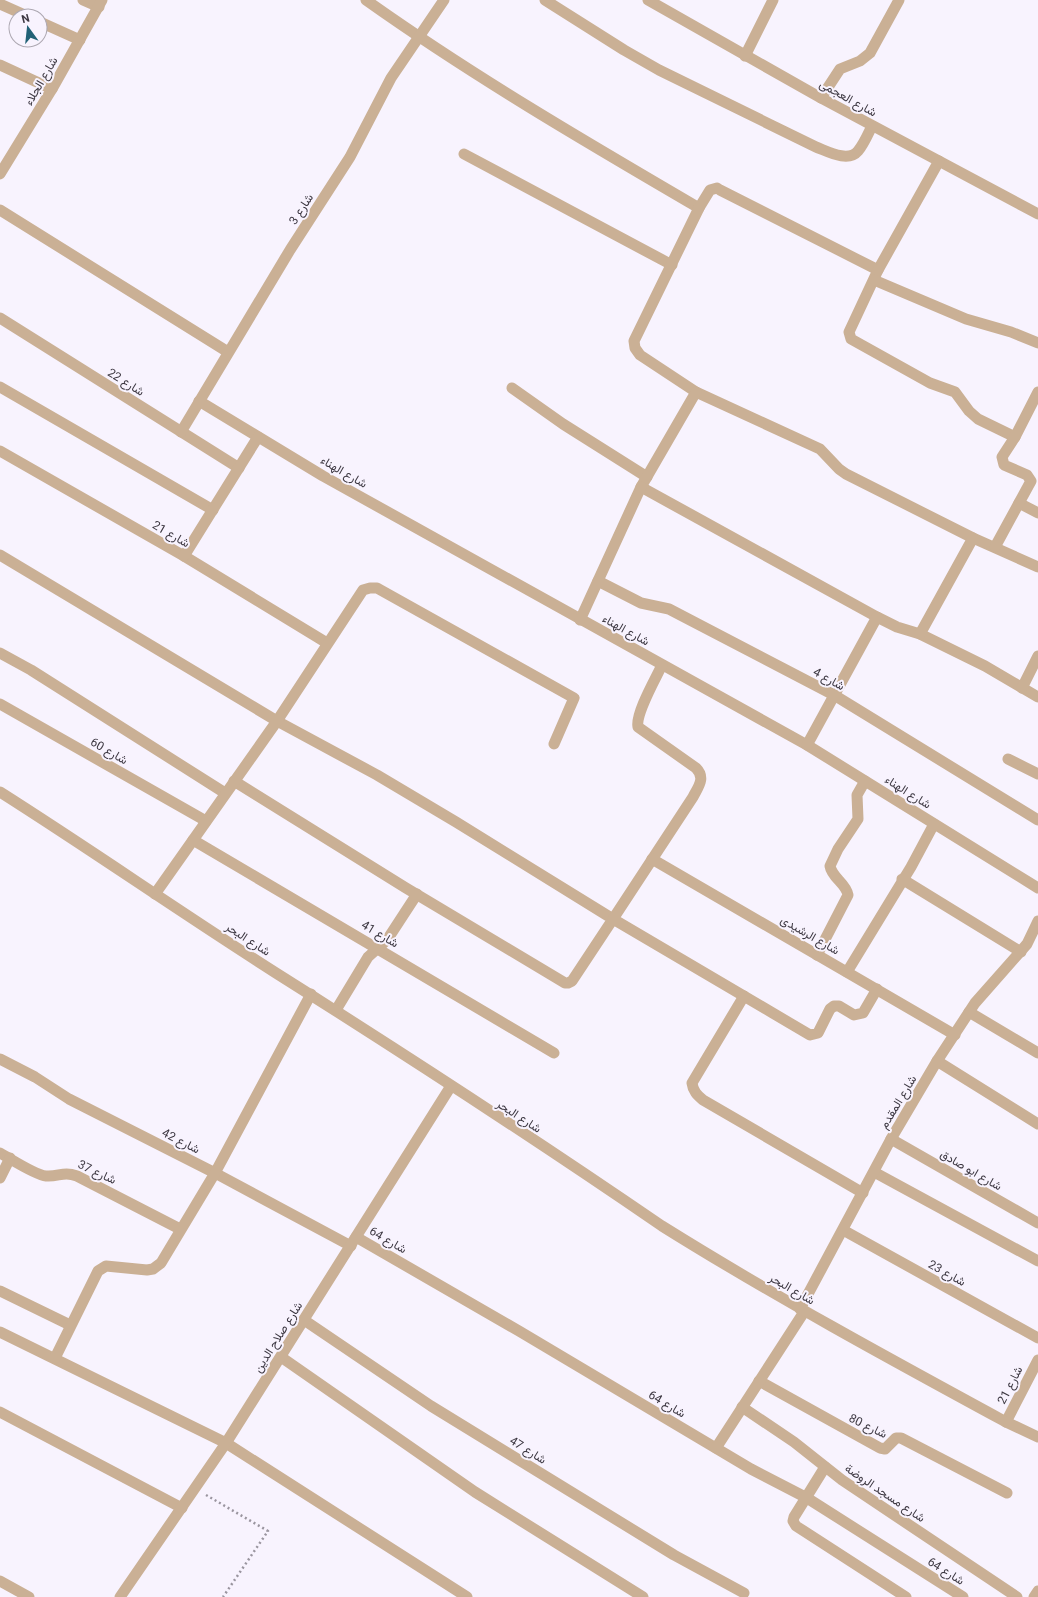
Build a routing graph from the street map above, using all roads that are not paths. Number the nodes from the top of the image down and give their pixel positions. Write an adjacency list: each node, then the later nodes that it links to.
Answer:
1 (83, 0): 8 (street)
2 (366, 0): 10 (street)
3 (444, 0): 10 (street, شارع 3)
4 (545, 0): 16 (street)
5 (648, 0): 12 (street, شارع العجمى)
6 (774, 0): 12 (street)
7 (899, 0): 15 (street)
8 (100, 4): 11 (street, شارع الجلاء)
9 (48, 26): 11 (street)
10 (418, 37): 20 (street); 27 (street, شارع 3)
11 (80, 40): 14 (street, شارع الجلاء)
12 (745, 56): 15 (street, شارع العجمى)
13 (0, 65): 14 (street)
14 (52, 89): 19 (street, شارع الجلاء)
15 (821, 98): 16 (street, شارع العجمى)
16 (872, 126): 18 (street, شارع العجمى)
17 (464, 154): 23 (street)
18 (939, 161): 22 (street, شارع العجمى); 24 (street)
19 (2, 168)
20 (699, 208): 23 (street); 24 (street)
21 (0, 210): 27 (street)
22 (1038, 214)
23 (672, 265): 30 (street)
24 (876, 275): 26 (street); 35 (street)
25 (0, 318): 33 (street, شارع 22)
26 (1038, 343)
27 (228, 352): 32 (street, شارع 3)
28 (0, 387): 40 (street)
29 (512, 388): 38 (street)
30 (696, 392): 38 (street); 42 (street)
31 (1038, 392): 35 (street)
32 (199, 401): 33 (street, شارع 3); 34 (street, شارع الهناء)
33 (181, 432): 37 (street, شارع 22)
34 (258, 437): 37 (street); 49 (street, شارع الهناء)
35 (1015, 437): 39 (street)
36 (0, 451): 45 (street, شارع 21)
37 (239, 468): 40 (street)
38 (644, 482): 47 (street); 48 (street)
39 (1019, 503): 41 (street); 43 (street)
40 (212, 510): 45 (street)
41 (1038, 513)
42 (973, 538): 43 (street); 50 (street)
43 (995, 548): 46 (street)
44 (0, 555): 59 (street)
45 (184, 556): 51 (street, شارع 21)
46 (1038, 567)
47 (598, 581): 49 (street); 56 (street, شارع 4)
48 (877, 617): 50 (street); 56 (street)
49 (580, 620): 54 (street, شارع الهناء)
50 (920, 634): 55 (street)
51 (327, 643): 59 (street); 60 (street)
52 (0, 653): 67 (street)
53 (1038, 656): 55 (street)
54 (662, 665): 61 (street, شارع الهناء); 72 (street)
55 (1022, 688): 57 (street)
56 (834, 696): 61 (street); 68 (street, شارع 4)
57 (1038, 697)
58 (0, 704): 69 (street, شارع 60)
59 (277, 721): 64 (street); 77 (street)
60 (554, 744)
61 (807, 745): 65 (street, شارع الهناء)
62 (1008, 759): 63 (street)
63 (1038, 774)
64 (234, 781): 67 (street); 76 (street)
65 (865, 781): 70 (street, شارع الهناء); 81 (street)
66 (0, 792): 75 (street, شارع البحر)
67 (225, 793): 69 (street)
68 (1038, 820)
69 (206, 821): 71 (street)
70 (934, 824): 73 (street); 74 (street, شارع الهناء)
71 (193, 840): 75 (street); 79 (street, شارع 41)
72 (652, 859): 77 (street); 81 (street, شارع الرشيدى)
73 (902, 879): 80 (street); 82 (street)
74 (1038, 888)
75 (155, 894): 84 (street, شارع البحر)
76 (417, 894): 77 (street); 79 (street)
77 (613, 919): 85 (street)
78 (1038, 921): 80 (street, شارع المقدم)
79 (378, 948): 86 (street); 89 (street, شارع 41)
80 (1021, 952): 87 (street, شارع المقدم)
81 (817, 955): 82 (street, شارع الرشيدى)
82 (847, 972): 83 (street, شارع الرشيدى)
83 (877, 989): 85 (street); 88 (street, شارع الرشيدى)
84 (311, 994): 86 (street, شارع البحر); 98 (street)
85 (744, 996): 100 (street)
86 (336, 1010): 93 (street, شارع البحر)
87 (969, 1012): 88 (street, شارع المقدم); 90 (street)
88 (954, 1035): 92 (street, شارع المقدم)
89 (554, 1053)
90 (1038, 1053)
91 (0, 1059): 98 (street, شارع 42)
92 (937, 1061): 94 (street); 95 (street, شارع المقدم)
93 (451, 1086): 104 (street, شارع صلاح الدين); 107 (street, شارع البحر)
94 (1038, 1124)
95 (891, 1139): 97 (street, شارع المقدم); 101 (street, شارع ابو صادق)
96 (5, 1156): 99 (street); 102 (street, شارع 37)
97 (874, 1172): 100 (street, شارع المقدم); 105 (street)
98 (215, 1173): 102 (street); 104 (street, شارع 42)
99 (0, 1178)
100 (863, 1193): 103 (street, شارع المقدم)
101 (1038, 1223)
102 (180, 1229): 109 (street)
103 (843, 1230): 107 (street, شارع المقدم); 111 (street, شارع 23)
104 (354, 1242): 108 (street, شارع صلاح الدين); 121 (street, شارع 64)
105 (1038, 1261)
106 (0, 1291): 109 (street)
107 (802, 1310): 115 (street, شارع المقدم); 118 (street, شارع البحر)
108 (304, 1320): 112 (street, شارع صلاح الدين); 128 (street, شارع 47)
109 (70, 1324): 113 (street)
110 (0, 1332): 113 (street)
111 (1038, 1338)
112 (281, 1357): 120 (street, شارع صلاح الدين); 132 (street)
113 (55, 1358): 120 (street)
114 (1038, 1360): 118 (street, شارع 21)
115 (759, 1381): 116 (street, شارع المقدم); 123 (street, شارع 80)
116 (742, 1407): 121 (street, شارع المقدم); 122 (street, شارع مسجد الروضة)
117 (0, 1412): 125 (street)
118 (1006, 1422): 119 (street, شارع البحر)
119 (1038, 1436)
120 (226, 1443): 125 (street, شارع صلاح الدين); 131 (street)
121 (716, 1448): 124 (street, شارع 64)
122 (825, 1467): 124 (street); 135 (street, شارع مسجد الروضة)
123 (1007, 1493)
124 (806, 1498): 133 (street); 134 (street, شارع 64)
125 (182, 1508): 130 (street, شارع صلاح الدين)
126 (0, 1581): 129 (street)
127 (1038, 1591): 136 (street)
128 (744, 1593)
129 (29, 1597)
130 (120, 1597)
131 (467, 1597)
132 (644, 1597)
133 (906, 1597)
134 (963, 1597)
135 (1016, 1597)
136 (1034, 1597)

